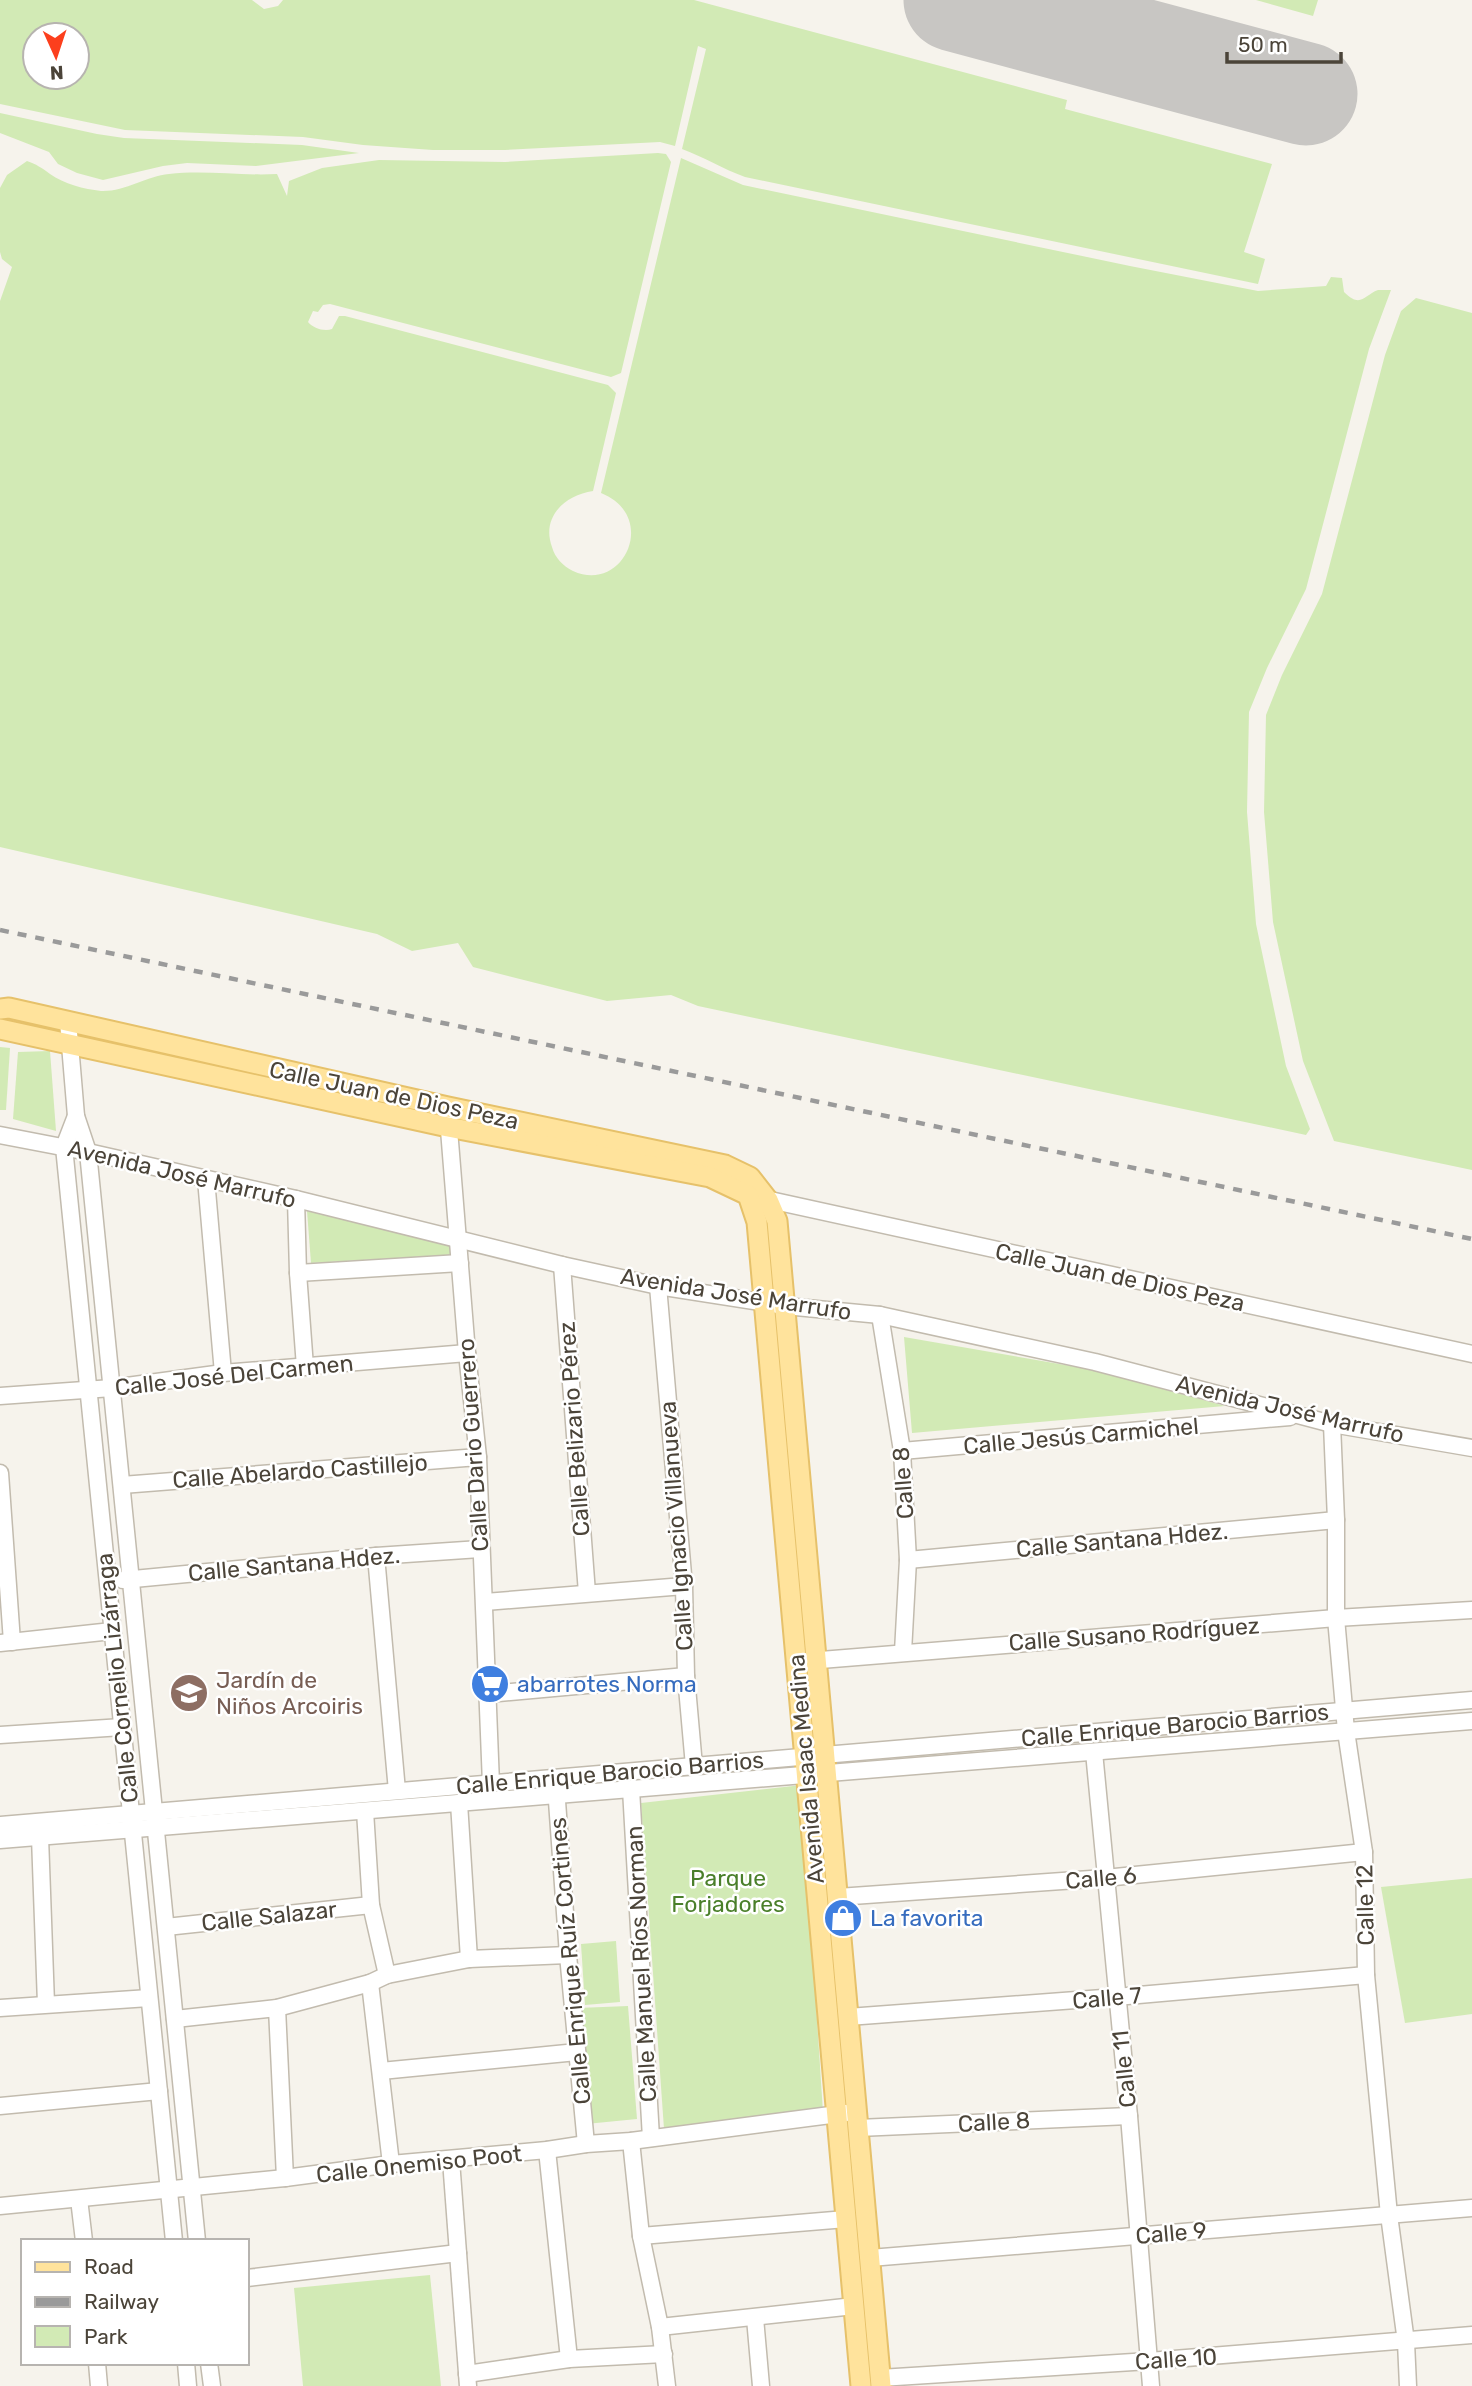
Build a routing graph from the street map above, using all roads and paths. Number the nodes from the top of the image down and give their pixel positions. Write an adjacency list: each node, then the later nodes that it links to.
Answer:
1 (3, 1007): 2 (main road, Calle Juan de Dios Peza)
2 (68, 1021): 4 (street, Calle Cornelio Lizárraga); 5 (main road, Calle Juan de Dios Peza)
3 (0, 1029): 4 (main road, Calle Juan de Dios Peza)
4 (70, 1044): 6 (street, Calle Cornelio Lizárraga); 7 (main road, Calle Juan de Dios Peza)
5 (448, 1107): 7 (street, Calle Dario Guerrero); 14 (main road, Calle Juan de Dios Peza)
6 (76, 1116): 9 (street, Calle Cornelio Lizárraga); 10 (street, Calle Cornelio Lizárraga)
7 (448, 1127): 12 (main road, Calle Juan de Dios Peza); 15 (street, Calle Dario Guerrero)
8 (0, 1135): 9 (street, Avenida José Marrufo)
9 (64, 1147): 10 (street, Avenida José Marrufo); 28 (street, Calle Cornelio Lizárraga)
10 (89, 1152): 11 (street, Avenida José Marrufo); 27 (street, Calle Cornelio Lizárraga)
11 (206, 1179): 13 (street, Avenida José Marrufo); 26 (street)
12 (748, 1195): 14 (street, Calle Juan de Dios Peza); 20 (main road, Avenida Isaac Medina)
13 (296, 1199): 15 (street, Avenida José Marrufo); 18 (street)
14 (768, 1200): 21 (main road, Avenida Isaac Medina); 24 (street, Calle Juan de Dios Peza)
15 (457, 1239): 16 (street, Calle Dario Guerrero); 17 (street, Avenida José Marrufo)
16 (460, 1263): 18 (street); 23 (street, Calle Dario Guerrero)
17 (562, 1265): 19 (street, Avenida José Marrufo); 46 (street, Calle Belizario Pérez)
18 (298, 1273): 25 (street)
19 (658, 1286): 20 (street, Avenida José Marrufo); 45 (street, Calle Ignacio Villanueva)
20 (764, 1303): 21 (street, Avenida José Marrufo); 40 (main road, Avenida Isaac Medina)
21 (785, 1306): 22 (street, Avenida José Marrufo); 38 (main road, Avenida Isaac Medina)
22 (880, 1315): 30 (street, Avenida José Marrufo); 33 (street, Calle 8)
23 (467, 1353): 25 (street, Calle José Del Carmen); 34 (street, Calle Dario Guerrero)
24 (1472, 1354)
25 (305, 1367): 26 (street, Calle José Del Carmen)
26 (223, 1373): 27 (street, Calle José Del Carmen)
27 (112, 1388): 28 (street, Calle José Del Carmen); 36 (street, Calle Cornelio Lizárraga)
28 (88, 1389): 29 (street, Calle José Del Carmen); 44 (street, Calle Cornelio Lizárraga)
29 (0, 1396)
30 (1301, 1416): 31 (street, Avenida José Marrufo); 33 (street, Calle Jesús Carmichel)
31 (1332, 1424): 32 (street, Avenida José Marrufo); 37 (street, Calle 12)
32 (1472, 1448)
33 (902, 1451): 42 (street, Calle 8)
34 (478, 1457): 36 (street, Calle Abelardo Castillejo); 39 (street, Calle Dario Guerrero)
35 (0, 1473): 51 (street)
36 (122, 1485): 43 (street, Calle Cornelio Lizárraga)
37 (1336, 1520): 42 (street, Calle Santana Hdez.); 49 (street, Calle 12)
38 (806, 1548): 40 (street); 53 (main road, Avenida Isaac Medina)
39 (480, 1549): 41 (street, Calle Santana Hdez.); 47 (street, Calle Dario Guerrero)
40 (786, 1550): 54 (main road, Avenida Isaac Medina)
41 (376, 1556): 43 (street, Calle Santana Hdez.); 70 (street)
42 (908, 1560): 52 (street, Calle 8)
43 (131, 1579): 44 (street, Calle Santana Hdez.); 74 (street, Calle Cornelio Lizárraga)
44 (107, 1581): 50 (street, Calle Cornelio Lizárraga)
45 (684, 1586): 46 (street); 55 (street, Calle Ignacio Villanueva)
46 (587, 1593): 47 (street)
47 (485, 1602): 56 (street, Calle Dario Guerrero)
48 (1472, 1610): 49 (street, Calle Susano Rodríguez)
49 (1336, 1618): 52 (street, Calle Susano Rodríguez); 58 (street, Calle 12)
50 (112, 1631): 51 (street); 60 (street, Calle Cornelio Lizárraga)
51 (6, 1643)
52 (903, 1652): 53 (street, Calle Susano Rodríguez)
53 (816, 1659): 54 (street, Calle Susano Rodríguez); 64 (main road, Avenida Isaac Medina)
54 (796, 1662): 66 (main road, Avenida Isaac Medina)
55 (686, 1676): 56 (street); 65 (street, Calle Ignacio Villanueva)
56 (488, 1694): 68 (street, Calle Dario Guerrero)
57 (1472, 1700): 58 (street, Calle Enrique Barocio Barrios)
58 (1345, 1711): 61 (street, Calle 12); 64 (street, Calle Enrique Barocio Barrios)
59 (1472, 1721): 61 (street, Calle Enrique Barocio Barrios)
60 (122, 1727): 62 (street); 75 (street, Calle Cornelio Lizárraga)
61 (1346, 1731): 63 (street, Calle Enrique Barocio Barrios); 79 (street, Calle 12)
62 (0, 1735)
63 (1094, 1752): 64 (street, Calle Enrique Barocio Barrios); 80 (street, Calle 11)
64 (826, 1764): 66 (street, Calle Enrique Barocio Barrios); 81 (main road, Avenida Isaac Medina)
65 (694, 1766): 66 (street, Calle Enrique Barocio Barrios); 67 (street, Calle Enrique Barocio Barrios)
66 (805, 1766): 69 (street, Calle Enrique Barocio Barrios); 100 (main road, Avenida Isaac Medina)
67 (556, 1778): 68 (street, Calle Enrique Barocio Barrios); 71 (street, Calle Enrique Ruíz Cortines)
68 (491, 1784): 70 (street, Calle Enrique Barocio Barrios)
69 (631, 1789): 71 (street, Calle Enrique Barocio Barrios); 103 (street, Calle Manuel Ríos Norman)
70 (397, 1791): 74 (street, Calle Enrique Barocio Barrios)
71 (557, 1795): 72 (street, Calle Enrique Barocio Barrios); 84 (street, Calle Enrique Ruíz Cortines)
72 (459, 1803): 73 (street, Calle Enrique Barocio Barrios); 85 (street)
73 (366, 1811): 74 (street, Calle Enrique Barocio Barrios); 82 (street)
74 (155, 1820): 75 (street, Calle Enrique Barocio Barrios); 83 (street, Calle Cornelio Lizárraga)
75 (132, 1822): 76 (street, Calle Enrique Barocio Barrios); 77 (street, Calle Enrique Barocio Barrios); 90 (street, Calle Cornelio Lizárraga)
76 (0, 1825)
77 (40, 1837): 78 (street, Calle Enrique Barocio Barrios); 91 (street)
78 (0, 1840)
79 (1364, 1852): 80 (street, Calle 6); 87 (street, Calle 12)
80 (1105, 1878): 81 (street, Calle 6); 89 (street, Calle 11)
81 (838, 1898): 94 (main road, Avenida Isaac Medina)
82 (371, 1905): 83 (street, Calle Salazar); 86 (street)
83 (166, 1927): 95 (street, Calle Cornelio Lizárraga)
84 (568, 1955): 85 (street); 96 (street, Calle Enrique Ruíz Cortines)
85 (469, 1959): 86 (street)
86 (387, 1975): 88 (street)
87 (1366, 1975): 89 (street, Calle 7); 115 (street, Calle 12)
88 (370, 1983): 93 (street); 97 (street)
89 (1116, 1997): 94 (street, Calle 7); 101 (street, Calle 11)
90 (149, 1998): 91 (street); 98 (street, Calle Cornelio Lizárraga)
91 (46, 2004): 92 (street)
92 (0, 2008)
93 (277, 2008): 95 (street); 109 (street)
94 (848, 2017): 102 (main road, Avenida Isaac Medina)
95 (175, 2019): 110 (street, Calle Cornelio Lizárraga)
96 (577, 2052): 97 (street); 105 (street, Calle Enrique Ruíz Cortines)
97 (381, 2071): 108 (street)
98 (159, 2091): 99 (street); 111 (street, Calle Cornelio Lizárraga)
99 (0, 2106)
100 (836, 2114): 102 (street, Calle 8); 103 (street, Calle Onemiso Poot); 116 (main road, Avenida Isaac Medina)
101 (1129, 2116): 102 (street, Calle 8); 117 (street, Calle 11)
102 (857, 2120): 123 (main road, Avenida Isaac Medina)
103 (651, 2138): 104 (street, Calle Onemiso Poot)
104 (631, 2141): 105 (street, Calle Onemiso Poot); 118 (street)
105 (586, 2144): 106 (street, Calle Onemiso Poot)
106 (547, 2150): 107 (street, Calle Onemiso Poot); 131 (street)
107 (451, 2160): 108 (street, Calle Onemiso Poot); 122 (street)
108 (391, 2164): 109 (street, Calle Onemiso Poot)
109 (285, 2178): 110 (street, Calle Onemiso Poot)
110 (192, 2186): 111 (street, Calle Onemiso Poot); 121 (street, Calle Cornelio Lizárraga)
111 (168, 2188): 112 (street, Calle Onemiso Poot); 120 (street, Calle Cornelio Lizárraga)
112 (79, 2199): 113 (street, Calle Onemiso Poot); 119 (street)
113 (0, 2206)
114 (1472, 2208): 115 (street, Calle 9)
115 (1389, 2215): 117 (street, Calle 9); 129 (street, Calle 12)
116 (846, 2219): 118 (street); 125 (main road, Avenida Isaac Medina)
117 (1139, 2235): 123 (street, Calle 9); 132 (street, Calle 11)
118 (641, 2236): 127 (street)
119 (84, 2239)
120 (174, 2239)
121 (197, 2239)
122 (458, 2253): 124 (street); 136 (street)
123 (870, 2258): 137 (main road, Avenida Isaac Medina)
124 (248, 2278)
125 (854, 2306): 126 (street); 143 (main road, Avenida Isaac Medina)
126 (755, 2318): 127 (street); 142 (street)
127 (660, 2327): 130 (street)
128 (1472, 2335): 129 (street, Calle 10)
129 (1406, 2342): 132 (street, Calle 10); 145 (street, Calle 12)
130 (664, 2354): 131 (street); 141 (street)
131 (569, 2359): 136 (street)
132 (1149, 2361): 137 (street, Calle 10); 144 (street, Calle 11)
133 (97, 2365): 138 (street)
134 (186, 2365): 139 (street)
135 (209, 2365): 140 (street)
136 (468, 2380)
137 (881, 2382)
138 (100, 2386)
139 (188, 2386)
140 (212, 2386)
141 (667, 2386)
142 (761, 2386)
143 (861, 2386)
144 (1151, 2386)
145 (1408, 2386)

